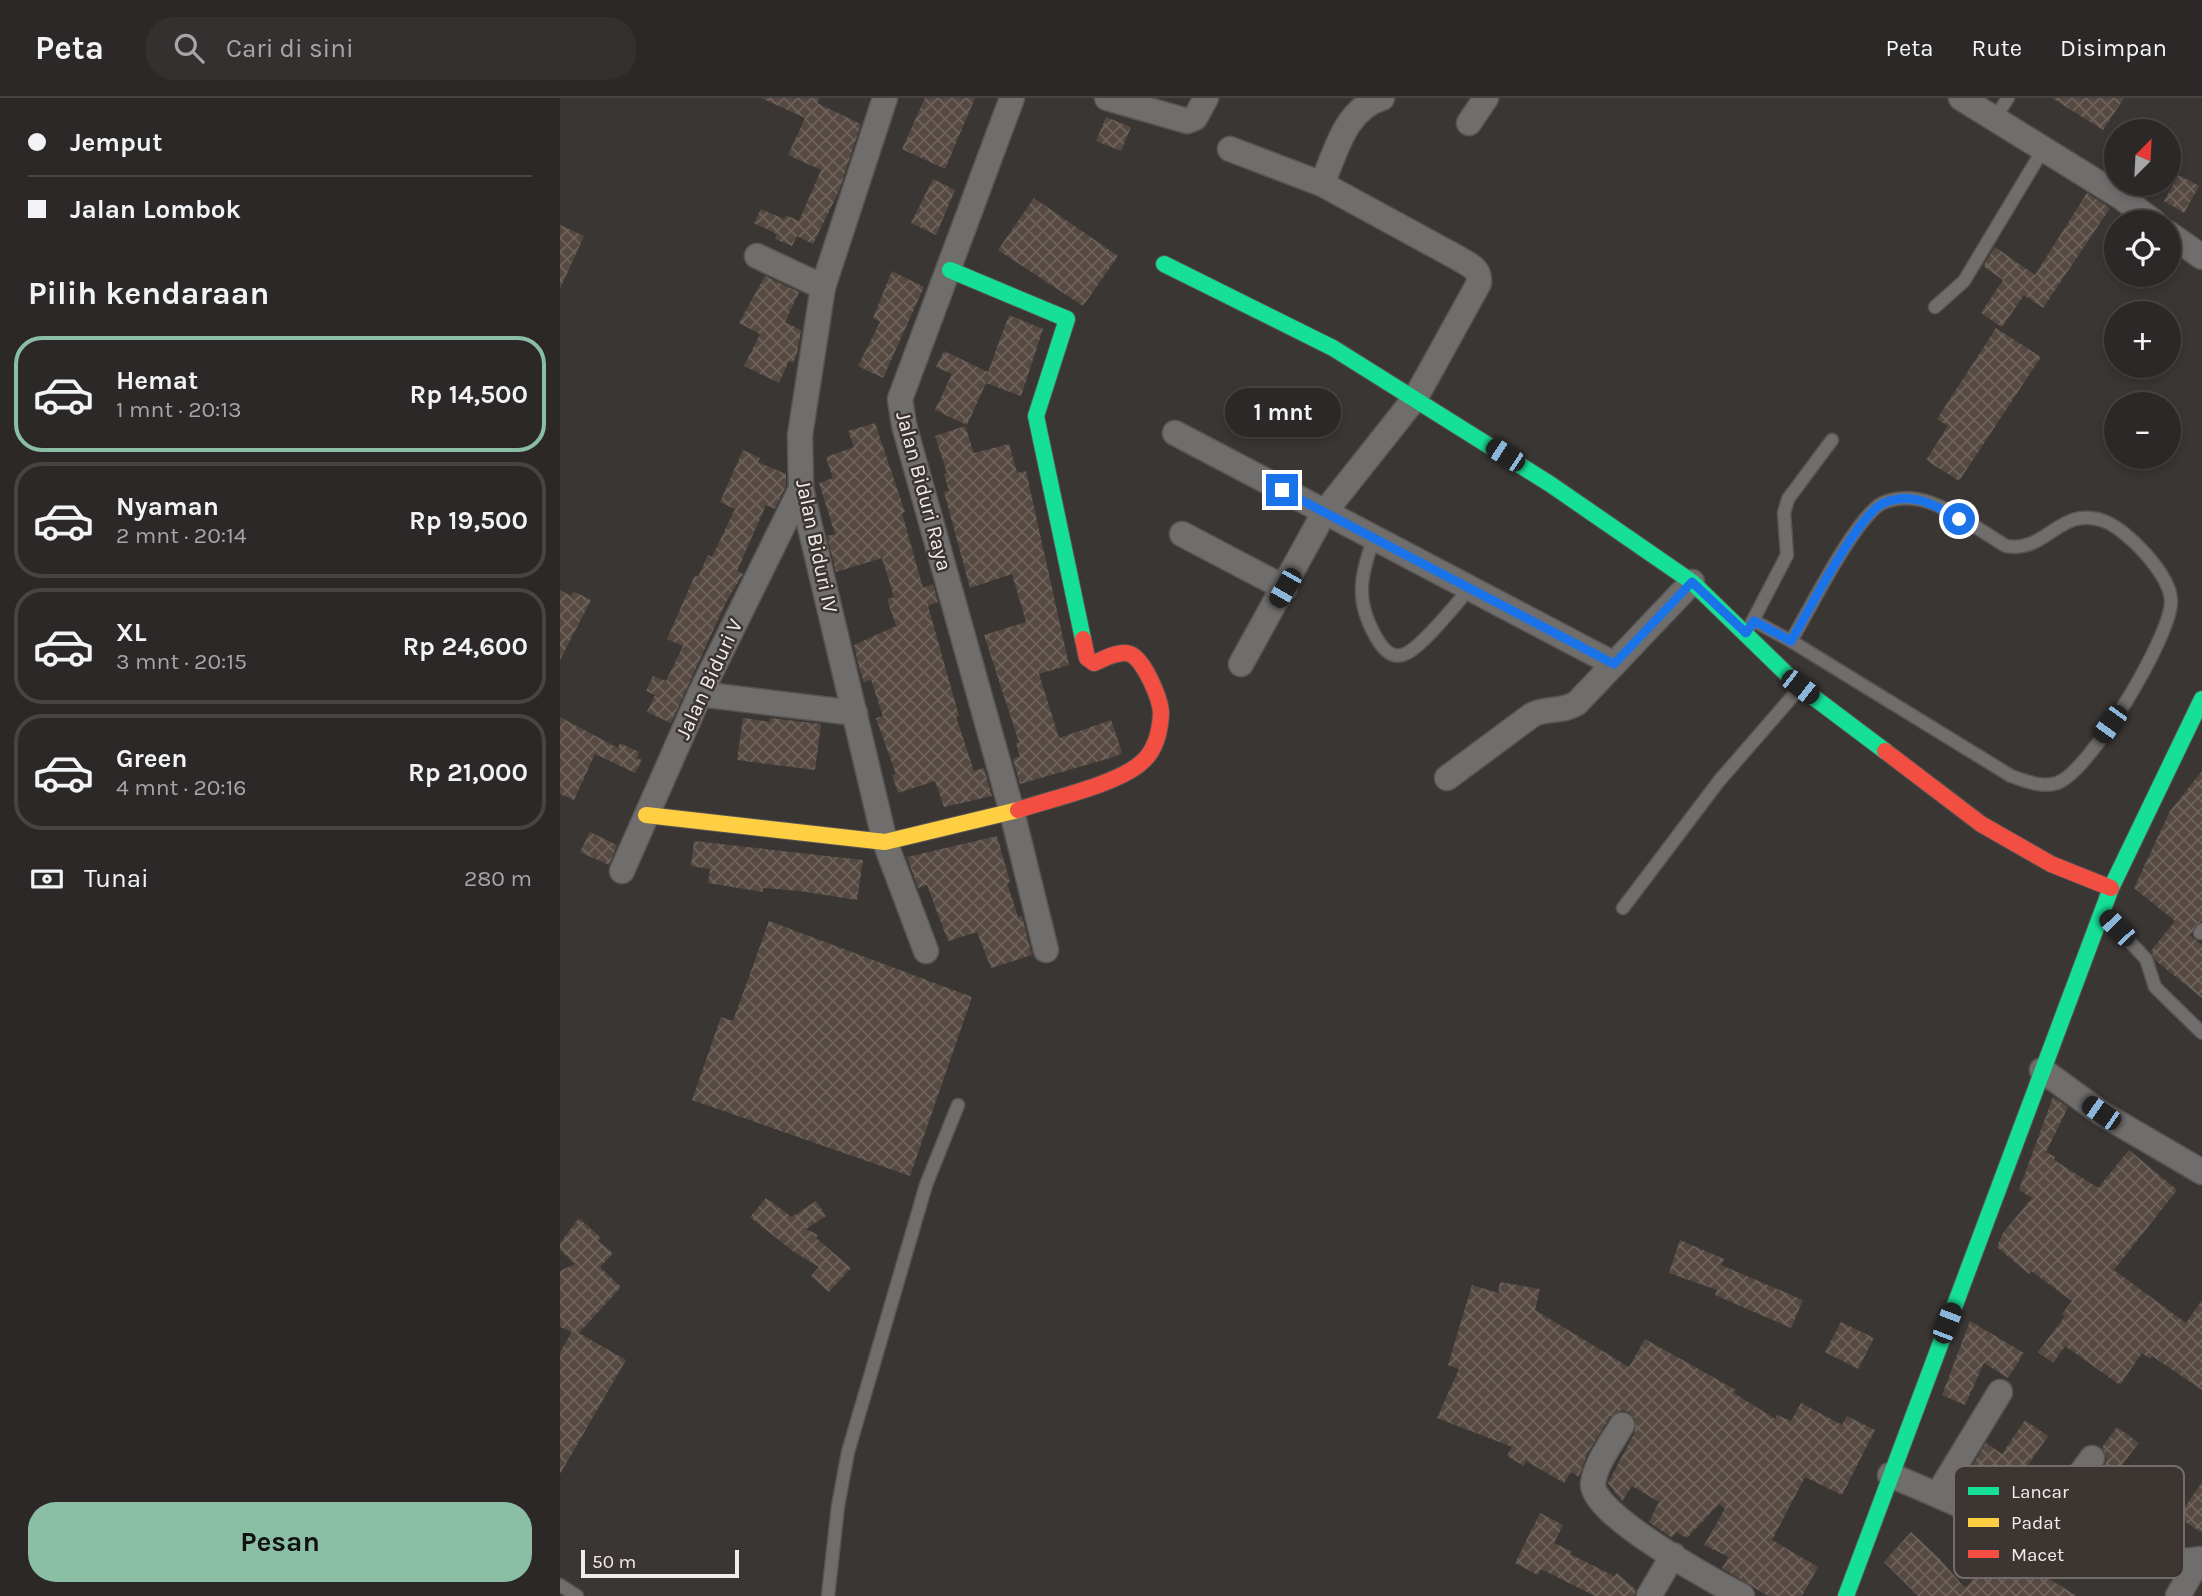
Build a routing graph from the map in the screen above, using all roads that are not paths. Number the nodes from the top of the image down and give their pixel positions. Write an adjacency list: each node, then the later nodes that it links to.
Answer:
1 (884, 98): 19 (street, Jalan Biduri IV)
2 (1012, 98): 18 (street, Jalan Biduri Raya)
3 (1107, 98): 4 (street)
4 (1206, 98)
5 (1382, 98): 12 (street)
6 (1486, 98): 9 (street)
7 (1961, 98): 8 (street)
8 (2001, 108): 10 (street)
9 (1469, 123)
10 (2043, 148): 13 (street); 20 (lane)
11 (1230, 149): 12 (street)
12 (1322, 184): 21 (street)
13 (2136, 210)
14 (2181, 242): 16 (street)
15 (757, 256): 19 (street)
16 (2202, 257)
17 (1164, 264): 21 (street)
18 (950, 270): 40 (street, Jalan Biduri Raya); 40 (street)
19 (823, 287): 24 (street, Jalan Biduri IV)
20 (1936, 307)
21 (1416, 397): 25 (street); 28 (street)
22 (1175, 433): 25 (street)
23 (1832, 440): 31 (lane)
24 (801, 489): 36 (street, Jalan Biduri V); 38 (street, Jalan Biduri IV)
25 (1324, 513): 27 (street); 29 (street)
26 (1182, 534): 29 (street)
27 (1374, 538): 30 (street); 30 (lane)
28 (1692, 582): 31 (street); 34 (street)
29 (1285, 588): 33 (street)
30 (1470, 588): 34 (street)
31 (1750, 627): 32 (lane); 35 (street)
32 (1791, 641): 32 (lane)
33 (1241, 664)
34 (1614, 664): 39 (street)
35 (1800, 687): 44 (street); 45 (lane)
36 (700, 694): 38 (street); 41 (street, Jalan Biduri V)
37 (2202, 699): 44 (street)
38 (855, 713): 42 (street, Jalan Biduri IV)
39 (1447, 778)
40 (1012, 812): 42 (street); 47 (street, Jalan Biduri Raya)
41 (646, 815): 42 (street); 43 (street, Jalan Biduri V)
42 (885, 842): 48 (street, Jalan Biduri IV)
43 (622, 871)
44 (2111, 888): 46 (street)
45 (1623, 908)
46 (2102, 912): 49 (lane); 50 (street)
47 (1046, 950)
48 (926, 951)
49 (2202, 1033)
50 (2042, 1070): 52 (street); 59 (street)
51 (958, 1105): 66 (lane)
52 (2202, 1172)
53 (2000, 1392): 56 (street)
54 (1622, 1425): 62 (street)
55 (2092, 1458): 57 (street)
56 (1955, 1466)
57 (2086, 1466)
58 (1954, 1468): 60 (street)
59 (1890, 1475): 60 (street); 69 (street)
60 (1938, 1494): 61 (street)
61 (1954, 1501)
62 (1673, 1555): 67 (street); 68 (street)
63 (2200, 1559): 70 (street)
64 (560, 1585): 65 (lane)
65 (577, 1596)
66 (828, 1596)
67 (1649, 1596)
68 (1742, 1596)
69 (1846, 1596)
70 (2178, 1596)

